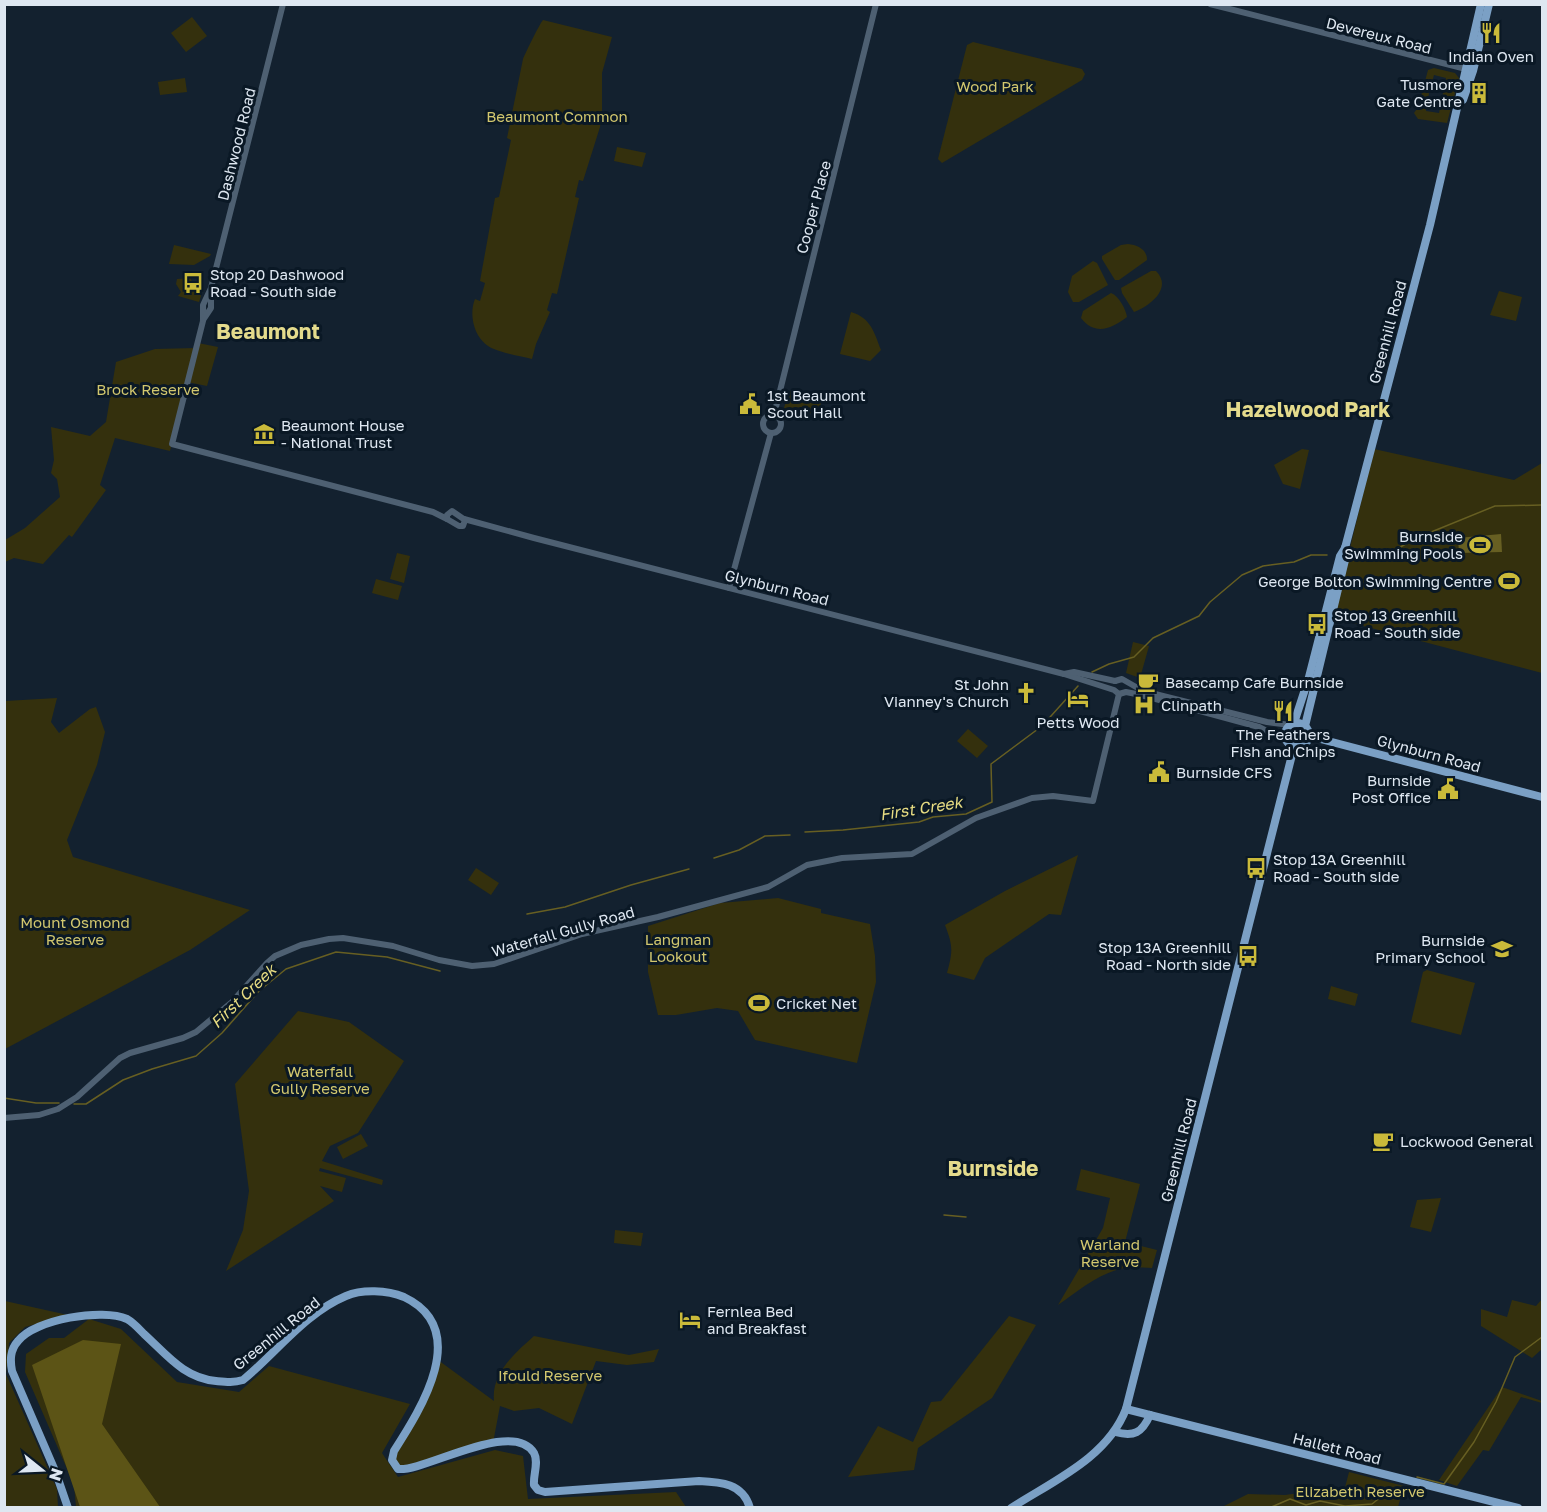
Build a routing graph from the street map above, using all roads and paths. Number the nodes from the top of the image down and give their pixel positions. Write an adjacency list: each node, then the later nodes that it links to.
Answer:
1 (283, 4): 8 (street, Dashwood Road)
2 (876, 4): 7 (street, Cooper Place)
3 (1210, 4): 6 (street, Devereux Road)
4 (1481, 4): 6 (main road, Greenhill Road)
5 (1489, 4): 6 (main road, Greenhill Road)
6 (1469, 70): 11 (main road, Greenhill Road)
7 (774, 415): 9 (street); 9 (street)
8 (178, 417): 10 (street, Dashwood Road); 10 (street, Dashwood Road)
9 (771, 433): 12 (street)
10 (189, 448): 12 (street, Glynburn Road)
11 (1345, 548): 17 (main road, Greenhill Road); 18 (main road, Greenhill Road)
12 (729, 588): 13 (street, Glynburn Road)
13 (1064, 674): 14 (street, Glynburn Road); 16 (street, Glynburn Road)
14 (1115, 681): 15 (street, Glynburn Road); 16 (street)
15 (1128, 682): 16 (street); 17 (street)
16 (1120, 692): 20 (street, Glynburn Road); 23 (street, Waterfall Gully Road)
17 (1292, 724): 18 (main road); 20 (main road)
18 (1305, 726): 19 (main road)
19 (1309, 736): 21 (main road); 22 (main road, Glynburn Road)
20 (1286, 741): 21 (main road)
21 (1294, 747): 24 (main road, Greenhill Road)
22 (1542, 797)
23 (4, 1118)
24 (1126, 1409): 25 (main road, Hallett Road); 26 (main road, Greenhill Road)
25 (1150, 1415): 26 (main road); 30 (main road, Hallett Road)
26 (1115, 1432): 29 (main road, Greenhill Road)
27 (68, 1508): 28 (main road, Greenhill Road)
28 (750, 1508)
29 (1011, 1508)
30 (1518, 1508)

